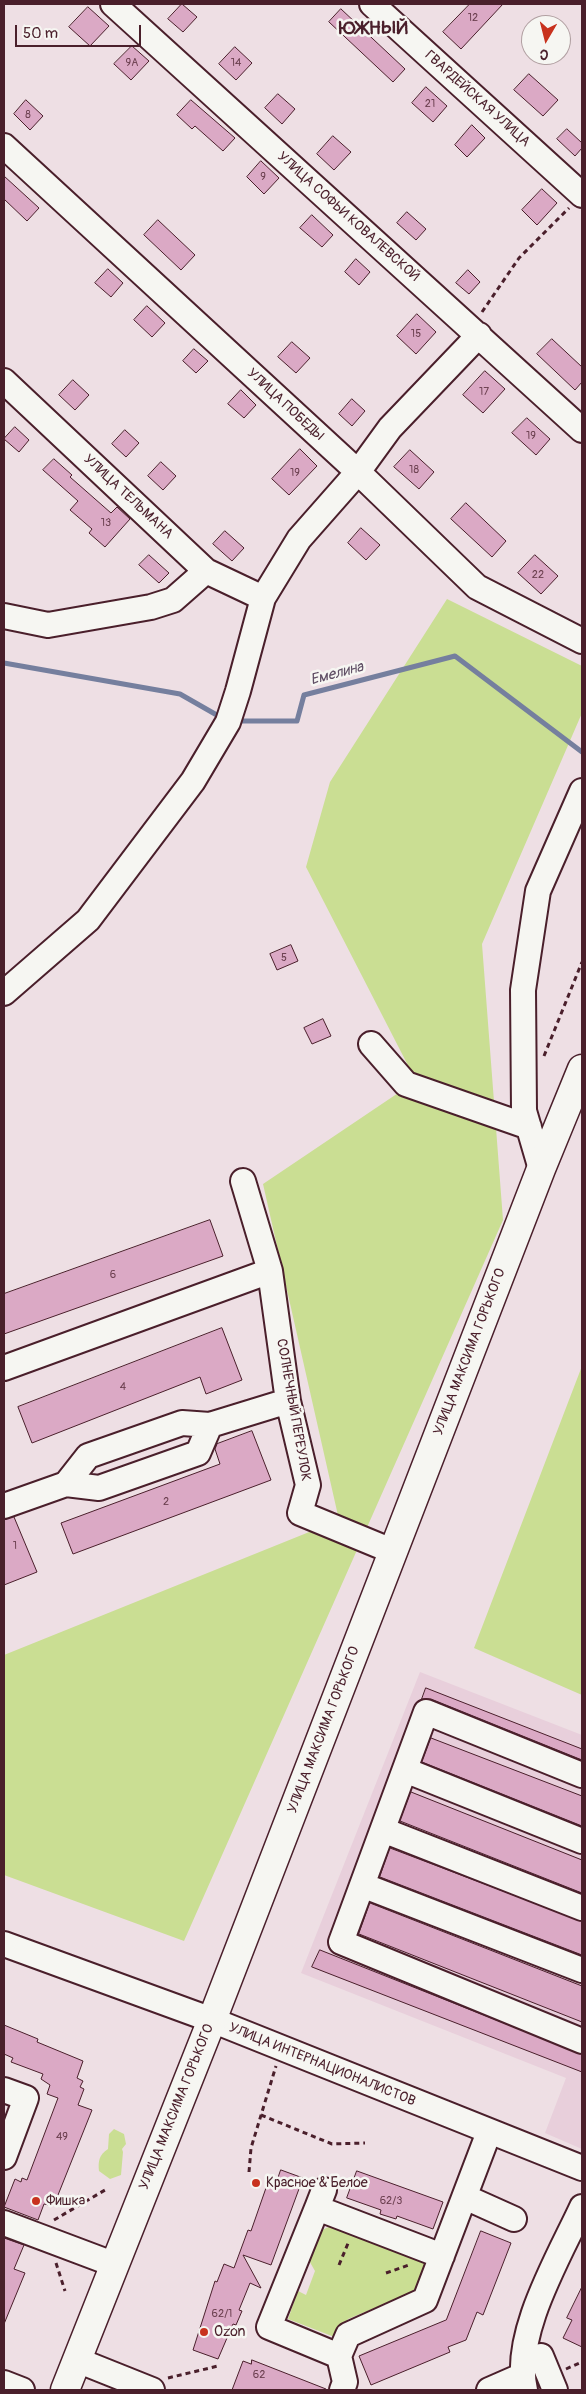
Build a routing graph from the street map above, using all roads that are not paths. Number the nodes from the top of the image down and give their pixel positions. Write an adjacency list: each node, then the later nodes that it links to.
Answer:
1 (113, 4): 5 (street, УЛИЦА СОФЬИ КОВАЛЕВСКОЙ)
2 (372, 4): 4 (street, ГВАРДЕЙСКАЯ УЛИЦА)
3 (4, 146): 8 (street, УЛИЦА ПОБЕДЫ)
4 (582, 194)
5 (475, 332): 7 (street, УЛИЦА СОФЬИ КОВАЛЕВСКОЙ); 8 (street)
6 (4, 381): 9 (street, УЛИЦА ТЕЛЬМАНА)
7 (582, 430)
8 (358, 472): 10 (street); 12 (street, УЛИЦА ПОБЕДЫ)
9 (206, 571): 10 (street, УЛИЦА ТЕЛЬМАНА); 11 (street)
10 (263, 598): 14 (street)
11 (4, 616)
12 (582, 641)
13 (582, 791): 17 (street)
14 (4, 993)
15 (371, 1044): 17 (street)
16 (582, 1069): 18 (main road, УЛИЦА МАКСИМА ГОРЬКОГО)
17 (529, 1127): 18 (street)
18 (541, 1169): 26 (main road, УЛИЦА МАКСИМА ГОРЬКОГО)
19 (242, 1181): 20 (street, СОЛНЕЧНЫЙ ПЕРЕУЛОК)
20 (270, 1271): 21 (street); 22 (street, СОЛНЕЧНЫЙ ПЕРЕУЛОК)
21 (4, 1368)
22 (288, 1401): 23 (street); 26 (street, СОЛНЕЧНЫЙ ПЕРЕУЛОК)
23 (210, 1426): 24 (street); 24 (street)
24 (66, 1484): 25 (street)
25 (4, 1506)
26 (392, 1551): 35 (main road, УЛИЦА МАКСИМА ГОРЬКОГО)
27 (405, 1770): 28 (street); 29 (street); 30 (street)
28 (582, 1775)
29 (383, 1830): 31 (street); 32 (street)
30 (582, 1841)
31 (362, 1885): 34 (street); 36 (street)
32 (582, 1908)
33 (4, 1944): 35 (street, УЛИЦА ИНТЕРНАЦИОНАЛИСТОВ)
34 (582, 1970)
35 (212, 2020): 38 (street, УЛИЦА ИНТЕРНАЦИОНАЛИСТОВ); 46 (main road, УЛИЦА МАКСИМА ГОРЬКОГО)
36 (582, 2041)
37 (4, 2090): 39 (street)
38 (489, 2132): 40 (street, УЛИЦА ИНТЕРНАЦИОНАЛИСТОВ); 41 (street)
39 (4, 2157)
40 (581, 2163)
41 (464, 2197): 43 (street); 45 (street)
42 (582, 2207): 51 (street)
43 (514, 2219)
44 (4, 2223): 46 (street)
45 (442, 2256): 47 (street); 47 (street)
46 (113, 2264): 49 (main road, УЛИЦА МАКСИМА ГОРЬКОГО)
47 (339, 2356): 55 (street)
48 (541, 2356): 57 (street)
49 (77, 2360): 52 (street); 54 (main road, УЛИЦА МАКСИМА ГОРЬКОГО)
50 (4, 2383): 53 (street)
51 (523, 2383): 56 (street)
52 (149, 2386)
53 (22, 2390)
54 (65, 2390)
55 (342, 2390)
56 (490, 2390)
57 (555, 2390)

